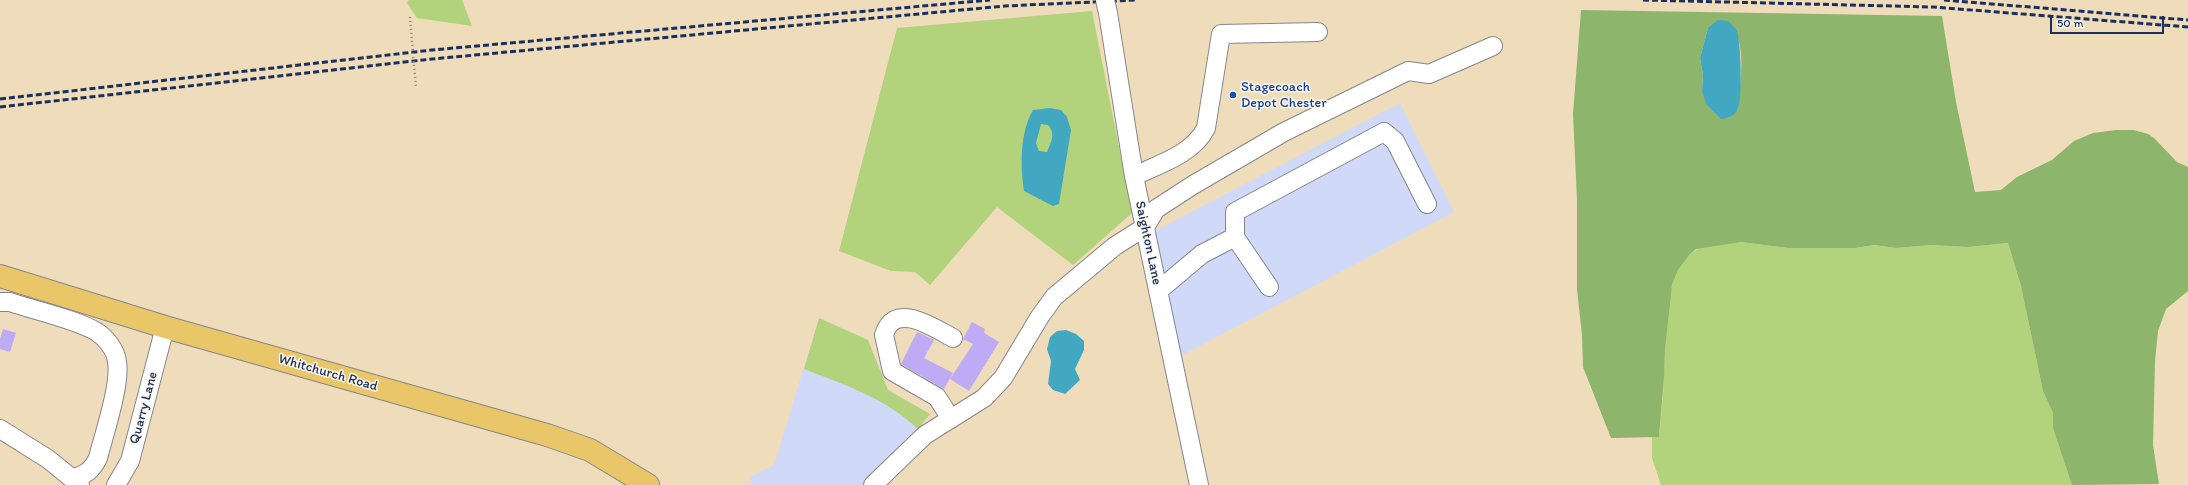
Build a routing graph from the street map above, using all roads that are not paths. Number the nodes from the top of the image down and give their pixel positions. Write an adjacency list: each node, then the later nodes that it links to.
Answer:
1 (1107, 7): 4 (street, Saighton Lane)
2 (1318, 32): 4 (street)
3 (1493, 46): 6 (street)
4 (1134, 176): 6 (street, Saighton Lane)
5 (1427, 204): 7 (street)
6 (1145, 227): 10 (street, Saighton Lane); 14 (street)
7 (1234, 237): 9 (street); 10 (street)
8 (0, 276): 12 (highway, Whitchurch Road)
9 (1269, 287)
10 (1158, 291): 20 (street, Saighton Lane)
11 (0, 302): 16 (street)
12 (165, 328): 17 (street, Quarry Lane); 18 (highway, Whitchurch Road)
13 (953, 338): 14 (street)
14 (951, 419): 19 (street)
15 (0, 429): 16 (street)
16 (77, 481)
17 (116, 485)
18 (648, 485)
19 (873, 485)
20 (1199, 485)

